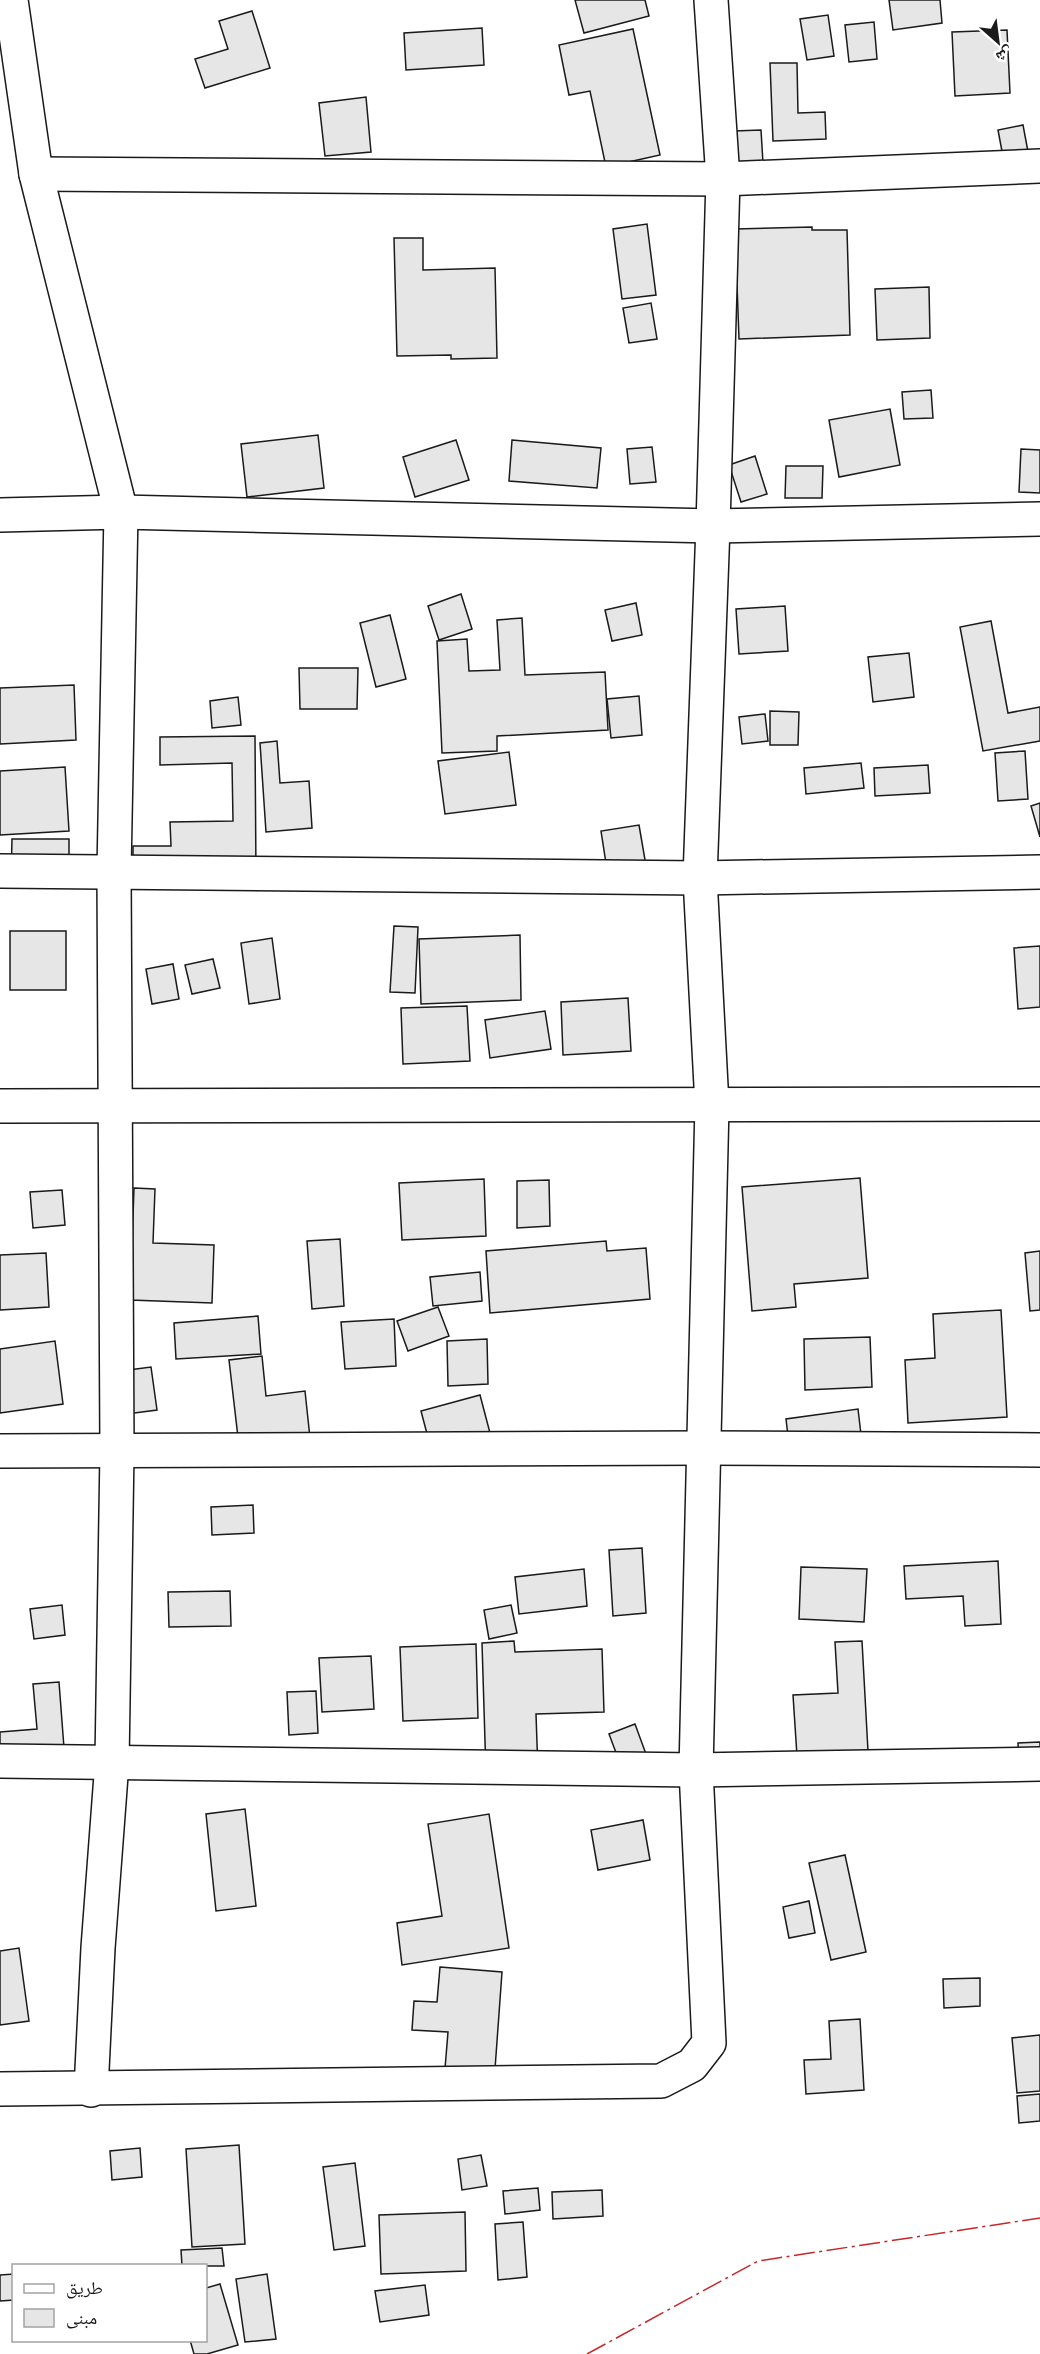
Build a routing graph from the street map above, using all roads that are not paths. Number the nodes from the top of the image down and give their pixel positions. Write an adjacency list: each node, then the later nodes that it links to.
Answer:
1 (11, 0): 4 (street)
2 (711, 0): 5 (street)
3 (1040, 166): 5 (street)
4 (36, 174): 5 (street); 6 (street)
5 (723, 179): 9 (street)
6 (121, 512): 7 (street); 9 (street); 11 (street)
7 (0, 515)
8 (1040, 519): 9 (street)
9 (713, 526): 13 (street)
10 (0, 871): 11 (street)
11 (114, 871): 13 (street); 17 (street)
12 (1040, 872): 13 (street)
13 (699, 878): 15 (street)
14 (1040, 1104): 15 (street)
15 (712, 1105): 17 (street); 18 (street)
16 (0, 1106): 17 (street)
17 (115, 1106): 21 (street)
18 (704, 1448): 19 (street); 21 (street); 25 (street)
19 (1040, 1450)
20 (0, 1451): 21 (street)
21 (117, 1451): 23 (street)
22 (0, 1761): 23 (street)
23 (112, 1762): 25 (street); 27 (street)
24 (1040, 1764): 25 (street)
25 (696, 1770): 27 (street)
26 (0, 2089): 27 (street)
27 (91, 2090)

